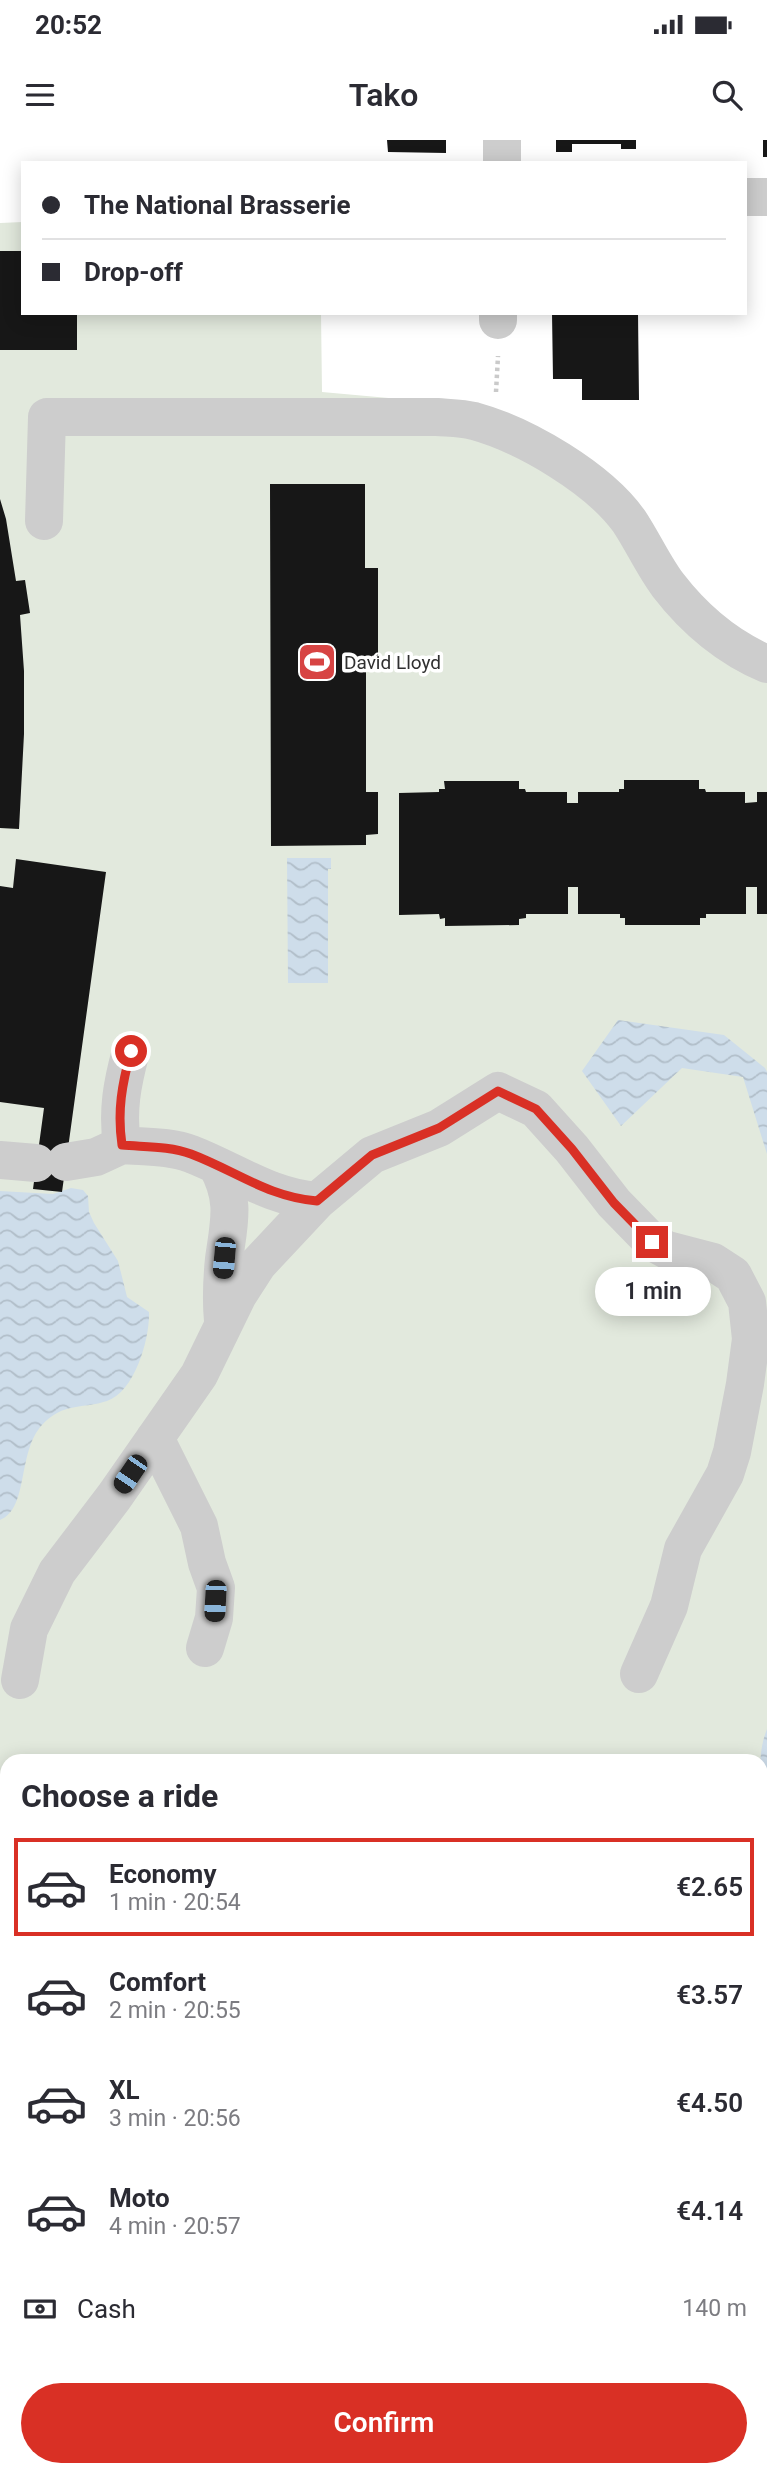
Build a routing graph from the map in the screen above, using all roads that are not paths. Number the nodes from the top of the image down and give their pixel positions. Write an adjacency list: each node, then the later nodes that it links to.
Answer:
1 (502, 140): 2 (street)
2 (502, 161)
3 (747, 197): 4 (street)
4 (767, 197)
5 (44, 521): 6 (street)
6 (767, 664)
7 (131, 1051): 8 (street)
8 (122, 1145): 9 (street); 10 (street)
9 (34, 1161)
10 (217, 1167): 11 (street); 12 (street)
11 (317, 1201): 12 (street); 15 (street)
12 (223, 1323): 13 (street)
13 (155, 1438): 14 (street); 16 (street)
14 (205, 1648)
15 (639, 1674)
16 (20, 1679)

